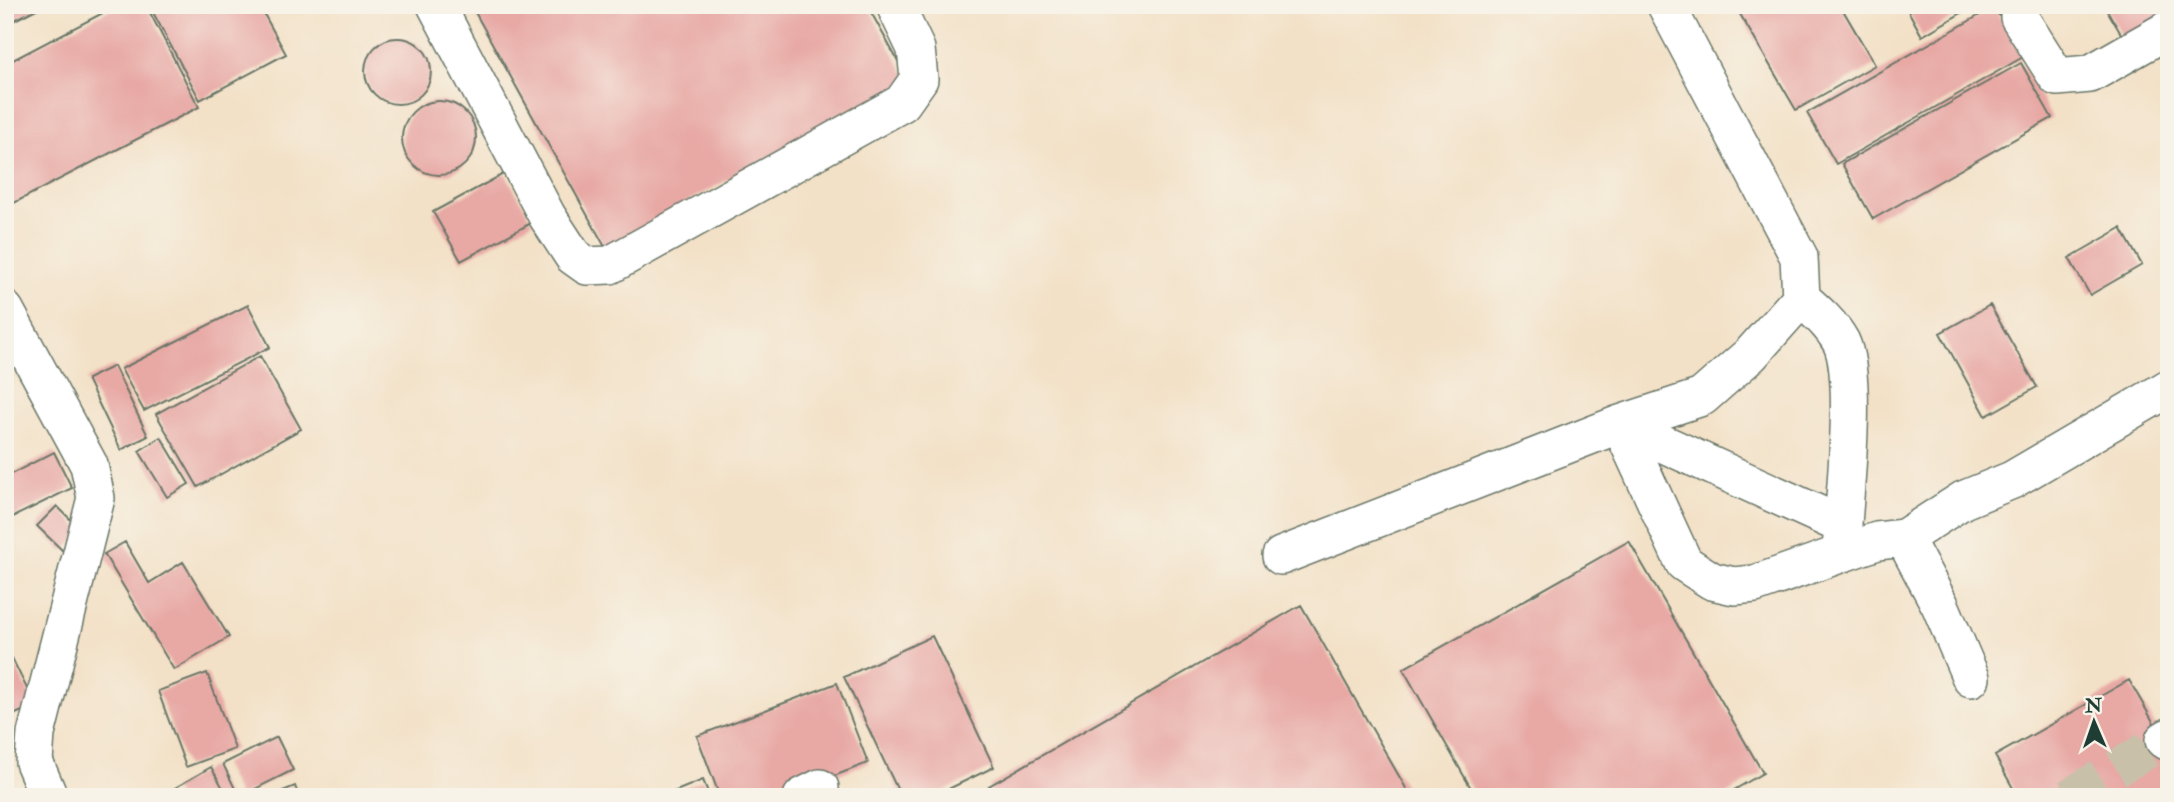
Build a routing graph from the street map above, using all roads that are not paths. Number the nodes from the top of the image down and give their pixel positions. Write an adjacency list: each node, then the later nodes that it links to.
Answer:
1 (436, 5): 2 (street)
2 (895, 5)
3 (1666, 5): 6 (street)
4 (2018, 17): 5 (street)
5 (2169, 29)
6 (1801, 298): 9 (street); 11 (street)
7 (5, 310): 14 (street)
8 (2169, 388): 10 (street)
9 (1620, 424): 11 (street); 11 (street); 12 (street)
10 (1904, 538): 11 (street); 13 (street)
11 (1842, 539)
12 (1281, 556)
13 (1971, 678)
14 (49, 797)

